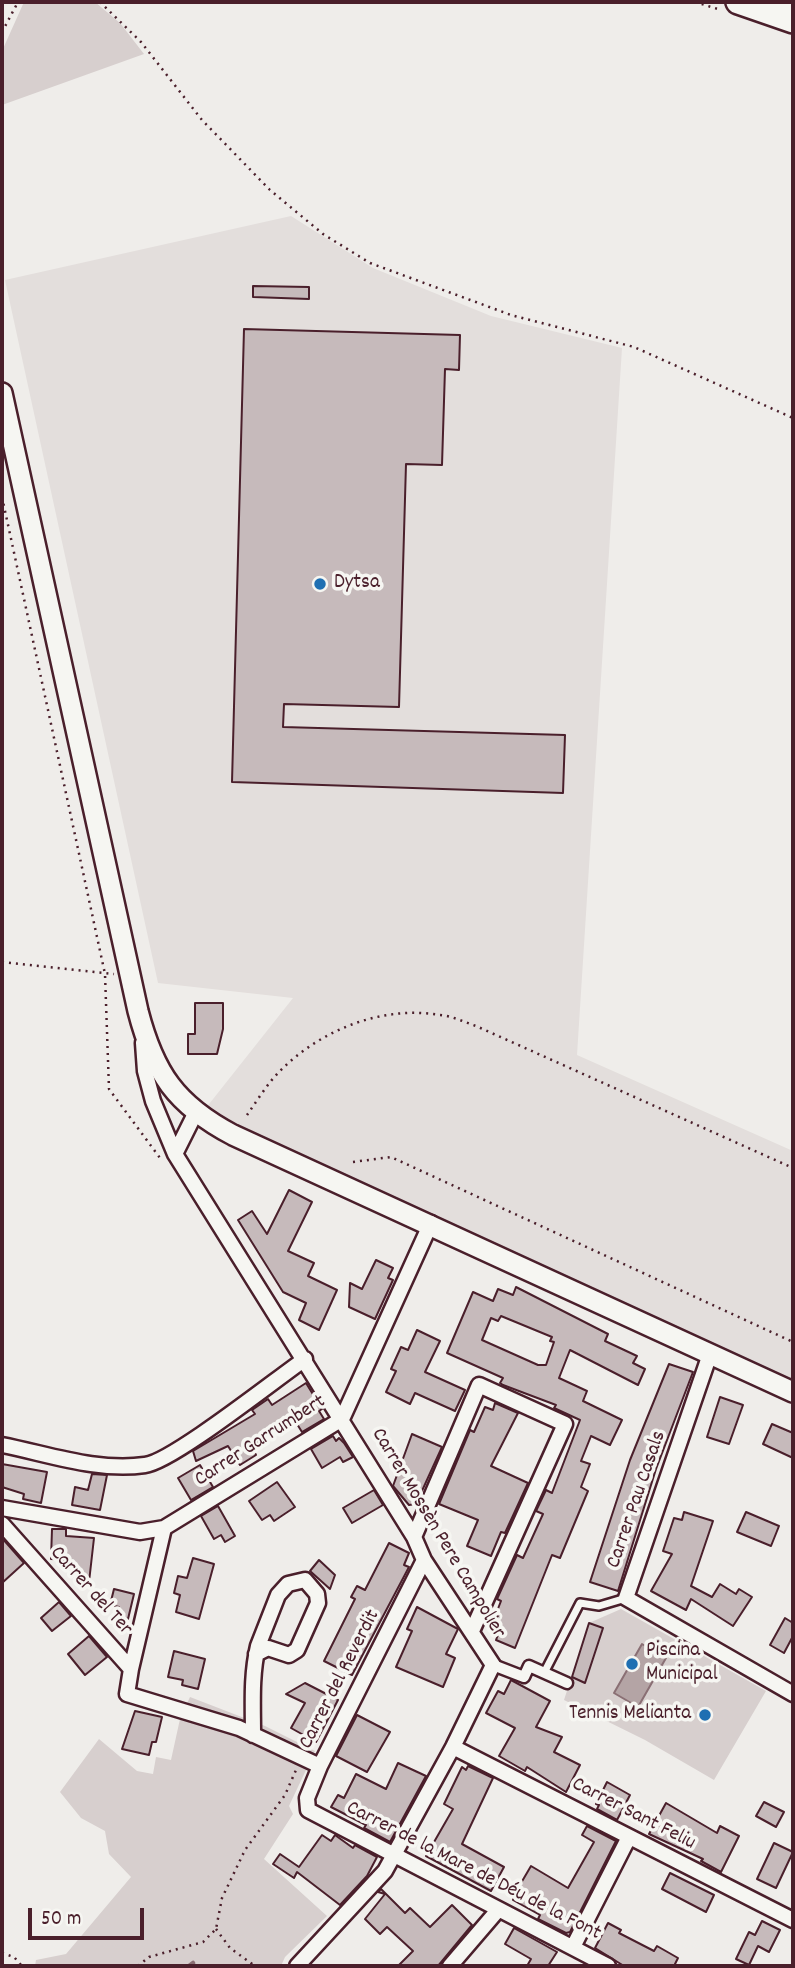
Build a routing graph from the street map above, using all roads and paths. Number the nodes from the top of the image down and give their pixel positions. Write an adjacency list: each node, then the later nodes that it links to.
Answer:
1 (18, 2): 5 (path)
2 (100, 2): 7 (path)
3 (738, 2): 4 (highway)
4 (793, 21)
5 (2, 32)
6 (2, 393): 9 (main road)
7 (793, 418)
8 (2, 962): 9 (path)
9 (131, 975): 10 (main road)
10 (143, 1028): 11 (main road); 12 (street, Carrer Mossèn Pere Campolier)
11 (178, 1096): 12 (street); 13 (main road)
12 (157, 1111): 15 (street, Carrer Mossèn Pere Campolier)
13 (196, 1112): 15 (street); 18 (main road)
14 (247, 1115): 17 (path)
15 (174, 1154): 21 (street, Carrer Mossèn Pere Campolier)
16 (353, 1162): 19 (path)
17 (793, 1168)
18 (431, 1223): 20 (main road); 23 (street, Carrer Garrumbert)
19 (793, 1342)
20 (710, 1354): 22 (main road); 30 (street, Carrer Pau Casals)
21 (305, 1359): 23 (street, Carrer Mossèn Pere Campolier); 24 (street)
22 (793, 1392)
23 (342, 1419): 27 (street, Carrer Garrumbert); 28 (street, Carrer Mossèn Pere Campolier)
24 (2, 1445)
25 (2, 1508): 27 (street, Carrer Garrumbert)
26 (2, 1524): 34 (street, Carrer del Ter)
27 (164, 1528): 34 (street)
28 (414, 1536): 29 (street, Carrer Mossèn Pere Campolier); 31 (street)
29 (424, 1560): 31 (street, Carrer Mossèn Pere Campolier); 41 (street, Carrer del Reverdit)
30 (626, 1598): 35 (lane); 37 (street, Carrer Pau Casals)
31 (472, 1631): 33 (street, Carrer Mossèn Pere Campolier)
32 (256, 1654): 32 (street); 38 (street)
33 (493, 1665): 35 (street); 39 (street, Carrer Mossèn Pere Campolier)
34 (131, 1669): 38 (street, Carrer del Ter)
35 (544, 1673): 36 (street)
36 (566, 1683)
37 (793, 1693)
38 (253, 1735): 40 (street)
39 (453, 1747): 43 (street, Carrer Sant Feliu); 44 (street, Carrer Mossèn Pere Campolier)
40 (301, 1757): 41 (street); 47 (path)
41 (320, 1766): 42 (street, Carrer del Reverdit)
42 (318, 1816): 44 (street, Carrer de la Mare de Déu de la Font)
43 (629, 1837): 46 (street, Carrer Sant Feliu); 48 (street)
44 (396, 1855): 45 (street, Carrer de la Mare de Déu de la Font); 53 (street, Carrer Mossèn Pere Campolier)
45 (498, 1910): 48 (street, Carrer de la Mare de Déu de la Font); 54 (street)
46 (793, 1920)
47 (216, 1929): 51 (path); 52 (path)
48 (573, 1947): 55 (street, Carrer de la Mare de Déu de la Font)
49 (2, 1953): 50 (path)
50 (22, 1966)
51 (138, 1966)
52 (255, 1966)
53 (297, 1966)
54 (450, 1966)
55 (608, 1966)

